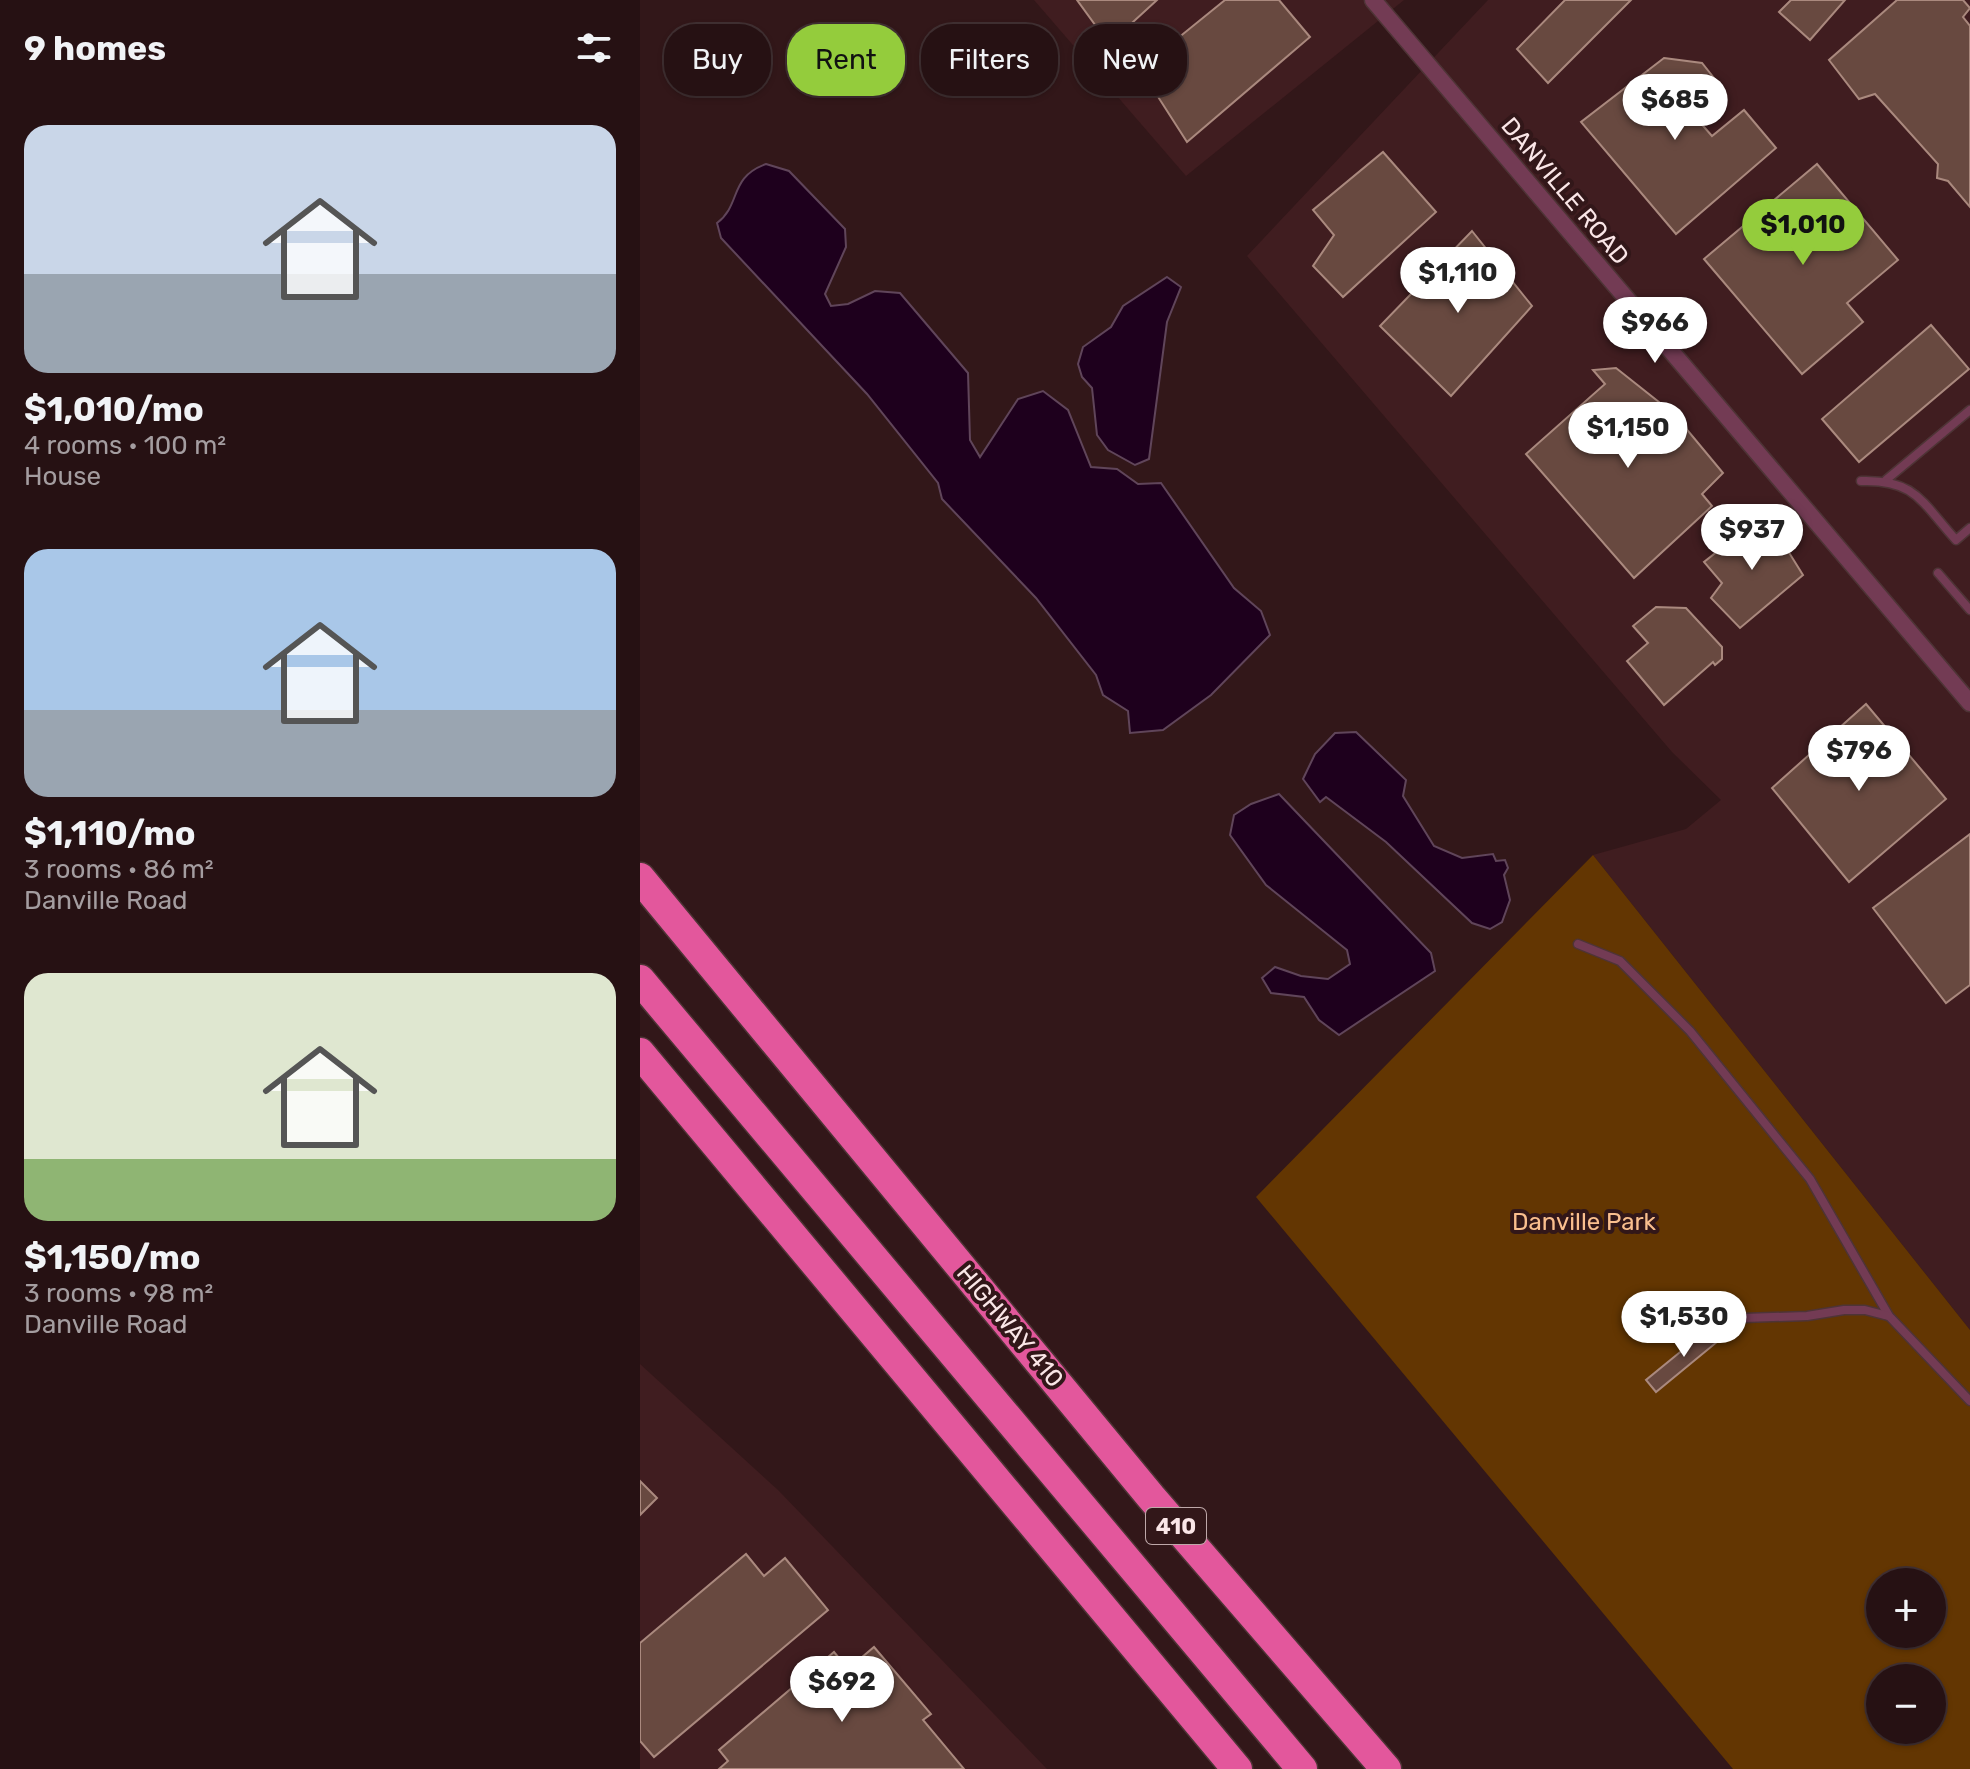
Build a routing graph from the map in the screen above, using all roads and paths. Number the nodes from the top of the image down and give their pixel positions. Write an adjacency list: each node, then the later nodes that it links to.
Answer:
1 (1373, 0): 8 (street, DANVILLE ROAD)
2 (1970, 410): 3 (lane)
3 (1886, 480): 4 (lane); 5 (lane)
4 (1861, 481)
5 (1970, 528)
6 (1938, 573): 7 (lane)
7 (1970, 610)
8 (1970, 703)
9 (640, 878): 20 (highway, HIGHWAY 410 / 410)
10 (1578, 944): 14 (lane)
11 (640, 980): 19 (highway)
12 (640, 1053): 16 (highway)
13 (640, 1078): 16 (highway)
14 (1889, 1316): 15 (lane); 17 (lane)
15 (1719, 1327)
16 (878, 1341): 18 (highway)
17 (1970, 1401)
18 (1237, 1769)
19 (1302, 1769)
20 (1386, 1769)

